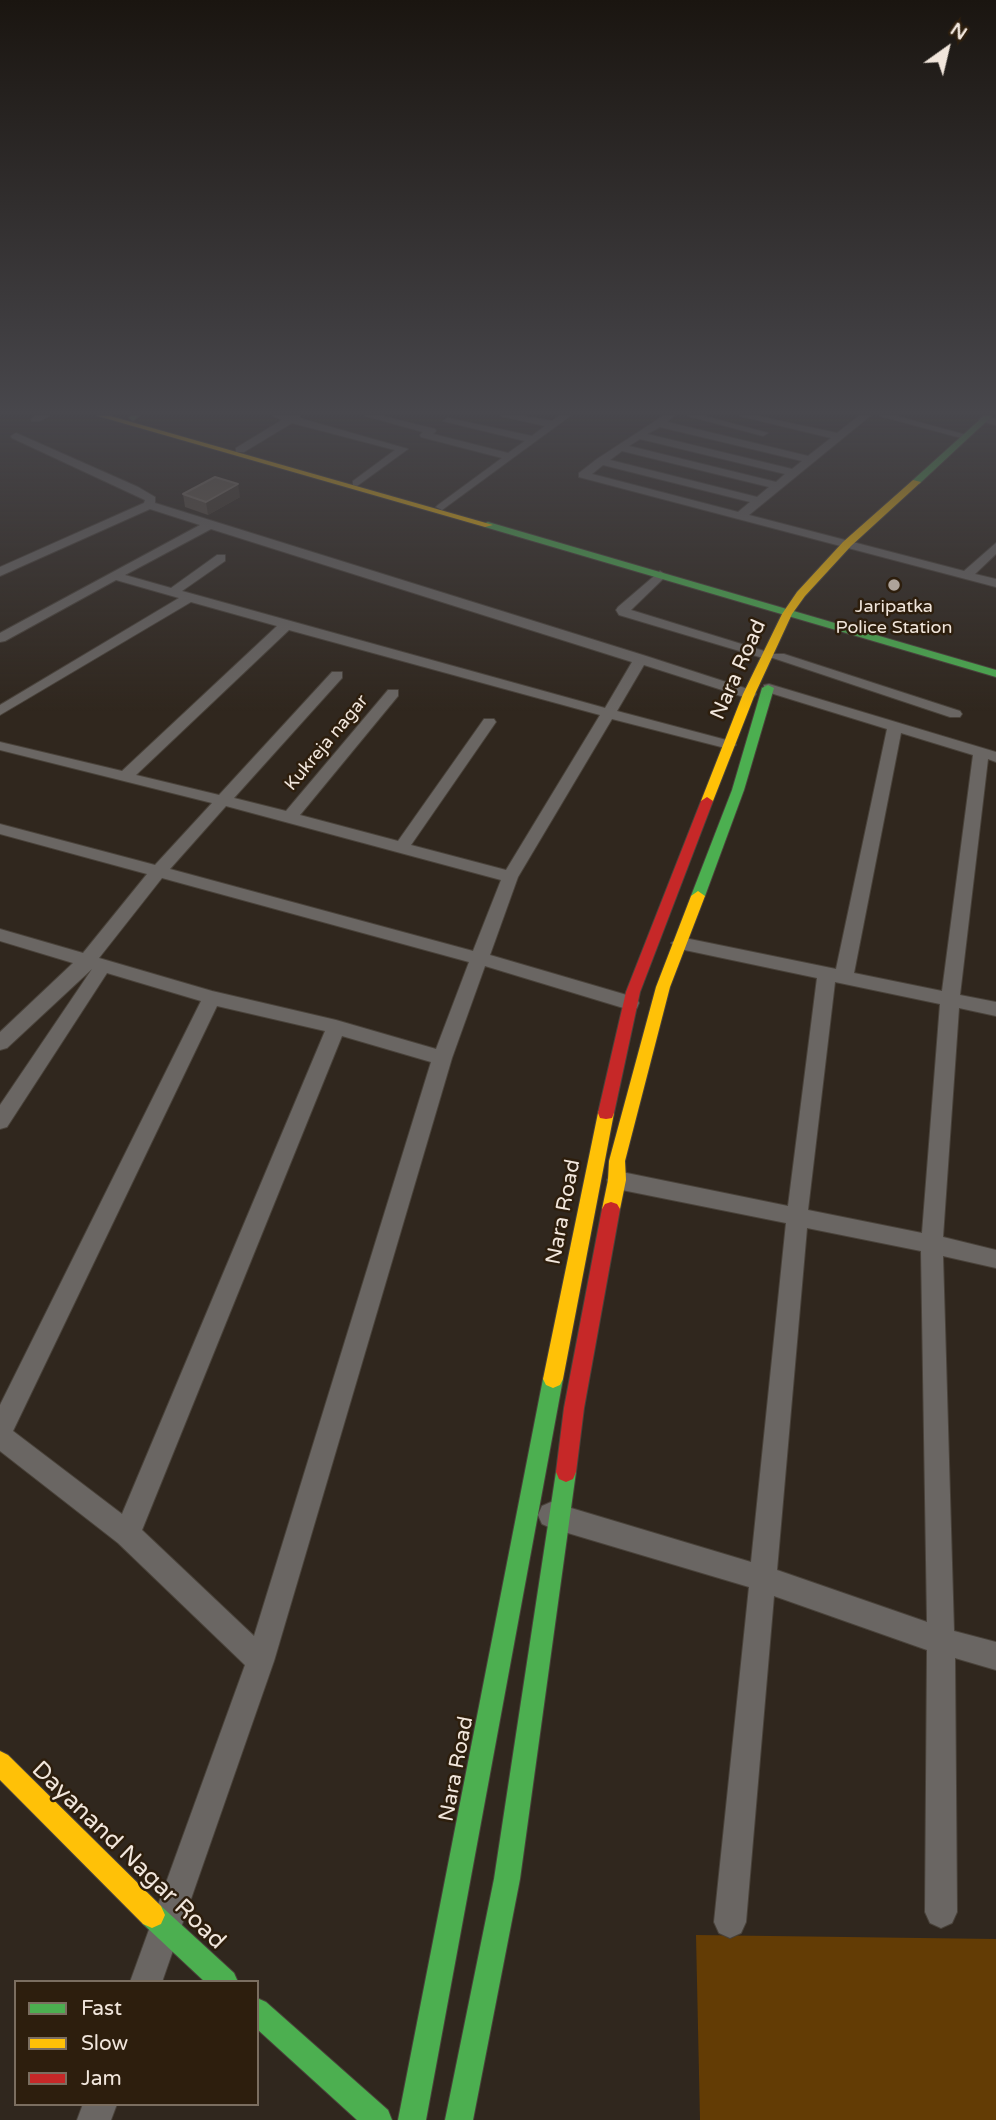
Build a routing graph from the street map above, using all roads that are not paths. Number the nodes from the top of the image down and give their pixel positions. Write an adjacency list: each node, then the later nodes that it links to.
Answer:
1 (127, 515): 13 (street)
2 (181, 515): 9 (street)
3 (451, 515): 14 (main road)
4 (469, 515): 20 (main road)
5 (736, 515): 8 (street)
6 (885, 515): 10 (main road, Nara Road)
7 (887, 515): 10 (main road, Nara Road)
8 (740, 516): 10 (street)
9 (211, 524): 16 (street); 24 (street)
10 (853, 546): 15 (street); 20 (main road, Nara Road)
11 (996, 547): 15 (street)
12 (221, 558): 18 (street)
13 (0, 572)
14 (660, 575): 20 (main road); 23 (street)
15 (967, 575): 17 (street)
16 (114, 576): 18 (street); 22 (street)
17 (996, 583)
18 (172, 593): 19 (street)
19 (189, 598): 21 (street); 31 (street)
20 (797, 612): 23 (main road, Nara Road); 25 (main road); 26 (main road)
21 (285, 626): 32 (street); 39 (street)
22 (0, 638)
23 (773, 656): 28 (main road, Nara Road); 30 (main road, Nara Road); 33 (street)
24 (641, 659): 30 (street); 32 (street)
25 (996, 665)
26 (996, 674)
27 (337, 675): 40 (street)
28 (769, 688): 35 (street); 47 (main road, Nara Road)
29 (393, 693): 41 (street, Kukreja nagar)
30 (749, 694): 36 (main road, Nara Road)
31 (0, 711)
32 (608, 713): 36 (street); 45 (street)
33 (955, 714)
34 (489, 722): 43 (street)
35 (895, 725): 38 (street); 50 (street)
36 (729, 745): 53 (main road, Nara Road)
37 (0, 746): 39 (street)
38 (988, 755): 52 (street)
39 (125, 776): 40 (street)
40 (222, 801): 41 (street); 44 (street)
41 (290, 817): 43 (street)
42 (0, 829): 44 (street)
43 (401, 848): 45 (street)
44 (158, 872): 48 (street); 49 (street)
45 (510, 877): 48 (street)
46 (0, 935): 49 (street)
47 (680, 943): 50 (street); 59 (main road, Nara Road)
48 (478, 958): 53 (street); 57 (street)
49 (94, 964): 51 (street); 56 (street); 58 (street)
50 (836, 974): 52 (street); 60 (street)
51 (212, 998): 55 (street); 63 (street)
52 (950, 1000): 54 (street); 61 (street)
53 (630, 1003): 64 (main road, Nara Road)
54 (996, 1009)
55 (337, 1027): 57 (street); 66 (street)
56 (0, 1043)
57 (442, 1058): 70 (street)
58 (0, 1121)
59 (617, 1180): 60 (street); 65 (main road, Nara Road)
60 (796, 1216): 61 (street); 67 (street)
61 (932, 1244): 62 (street); 68 (street)
62 (996, 1259)
63 (0, 1433): 66 (street)
64 (528, 1510): 65 (street); 79 (main road, Nara Road)
65 (560, 1516): 67 (street); 80 (main road, Nara Road)
66 (127, 1534): 70 (street)
67 (762, 1578): 68 (street); 73 (street)
68 (941, 1640): 69 (street); 72 (street)
69 (996, 1656)
70 (260, 1661): 74 (street)
71 (4, 1779): 74 (main road, Dayanand Nagar Road)
72 (941, 1912)
73 (730, 1922)
74 (166, 1929): 75 (street); 76 (main road, Dayanand Nagar Road)
75 (147, 1980)
76 (223, 1980)
77 (259, 2013): 78 (main road)
78 (378, 2120)
79 (412, 2120)
80 (459, 2120)

